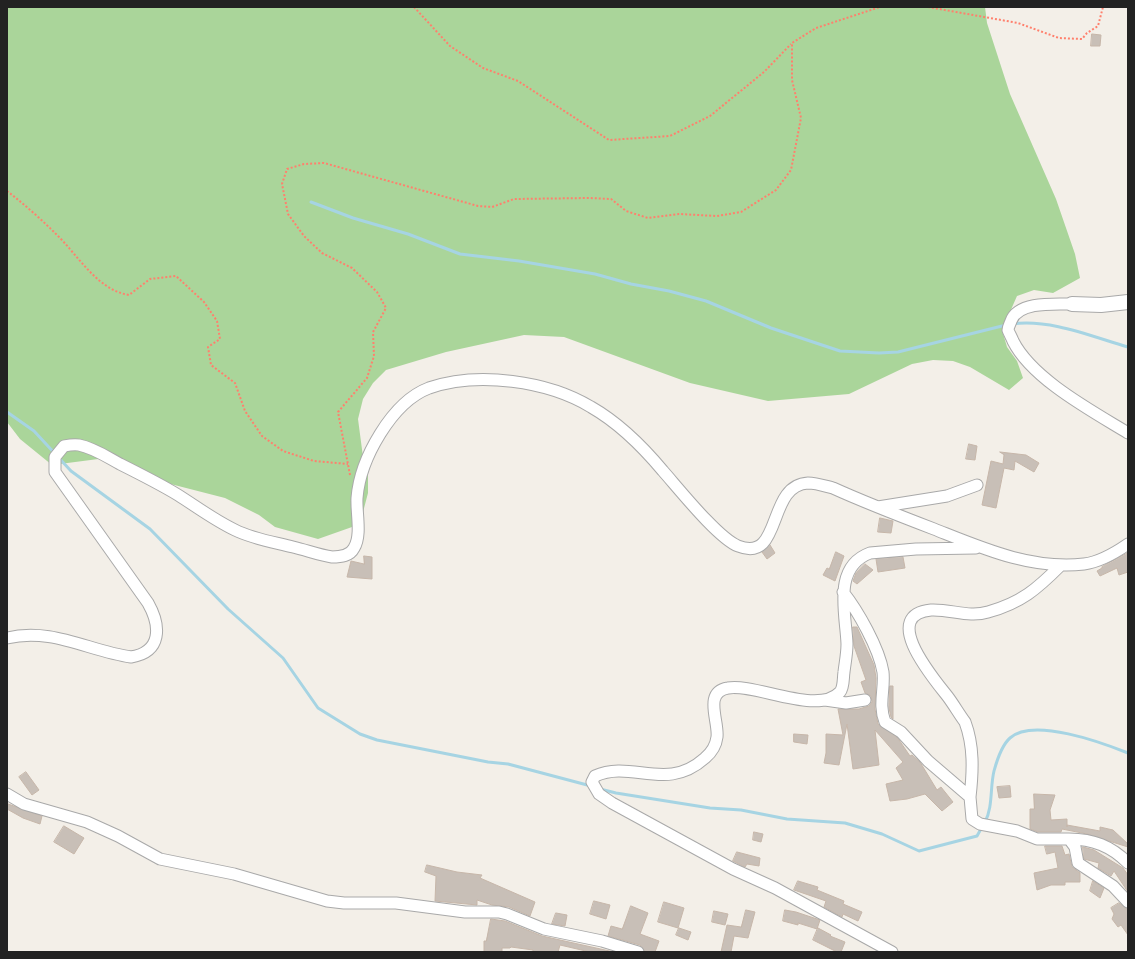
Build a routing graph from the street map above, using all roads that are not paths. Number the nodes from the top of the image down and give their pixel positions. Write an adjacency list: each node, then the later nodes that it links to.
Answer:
1 (1128, 302): 2 (street)
2 (1072, 304): 3 (street)
3 (1128, 433)
4 (977, 485): 5 (street)
5 (878, 507): 7 (street); 10 (street)
6 (1128, 544): 8 (street)
7 (980, 548): 8 (street); 9 (street)
8 (1061, 565): 14 (street)
9 (843, 592): 11 (street); 14 (street)
10 (7, 638)
11 (824, 700): 12 (street); 19 (street)
12 (865, 700)
13 (7, 794): 18 (street)
14 (970, 796): 15 (street)
15 (1069, 839): 16 (street); 17 (street)
16 (1128, 863)
17 (1128, 902)
18 (638, 952)
19 (892, 952)

